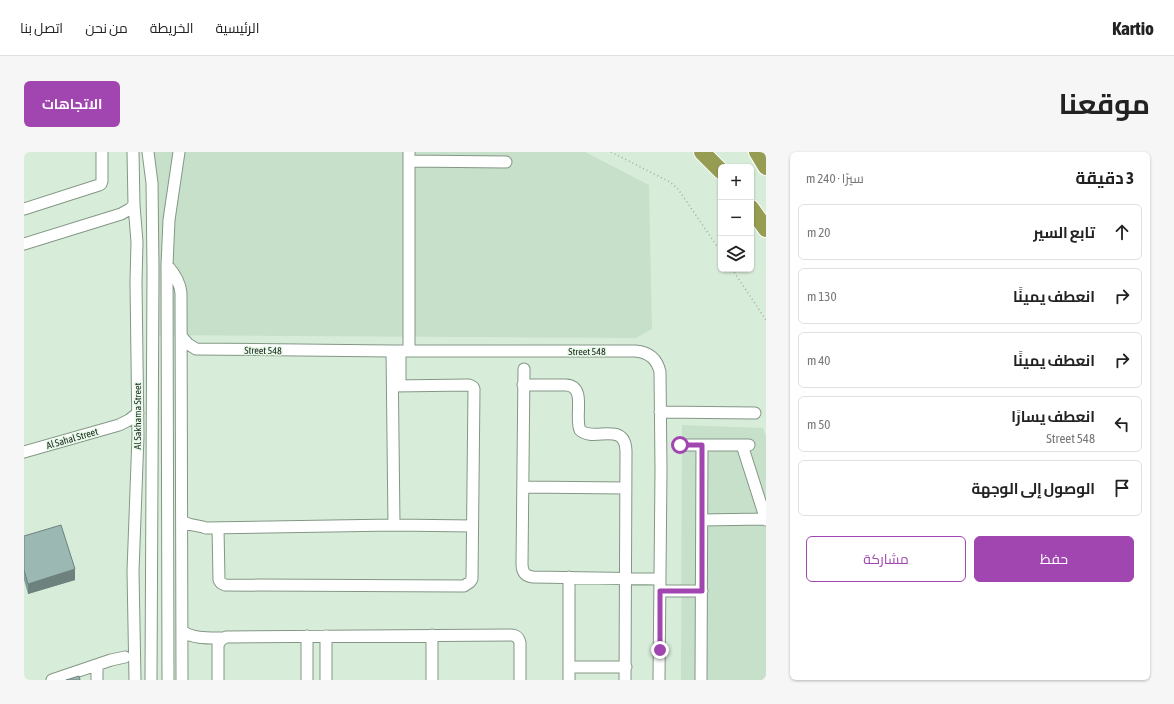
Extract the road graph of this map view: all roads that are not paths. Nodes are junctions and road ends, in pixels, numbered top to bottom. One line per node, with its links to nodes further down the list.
1 (102, 152): 13 (street)
2 (133, 152): 11 (street, Al Sakhama Street)
3 (179, 152): 19 (street)
4 (702, 152): 10 (highway)
5 (757, 152): 9 (highway)
6 (149, 157): 11 (street); 24 (street)
7 (409, 157): 8 (street); 23 (street)
8 (506, 162)
9 (766, 167)
10 (718, 168)
11 (134, 191): 12 (street, Al Sakhama Street)
12 (134, 205): 15 (street); 16 (street, Al Sakhama Street)
13 (24, 208)
14 (754, 212): 17 (highway)
15 (121, 214): 16 (street); 18 (street)
16 (135, 221): 20 (street, Al Sakhama Street)
17 (766, 229)
18 (24, 244)
19 (167, 265): 21 (street); 68 (street)
20 (137, 326): 24 (street); 31 (street, Al Sakhama Street)
21 (182, 337): 22 (street); 25 (street)
22 (196, 349): 23 (street, Street 548); 25 (street)
23 (401, 351): 28 (street); 29 (street, Street 548)
24 (153, 358): 51 (street)
25 (181, 365): 41 (street)
26 (524, 369): 27 (street)
27 (523, 385): 37 (street); 38 (street)
28 (396, 386): 42 (street); 43 (street)
29 (660, 412): 30 (street); 50 (street, Street 548)
30 (755, 413)
31 (138, 414): 32 (street, Al Sahal Street); 33 (street, Al Sakhama Street)
32 (119, 425): 33 (street); 36 (street, Al Sahal Street)
33 (138, 436): 47 (street, Al Sakhama Street)
34 (680, 445): 35 (street)
35 (702, 445): 39 (street); 40 (street)
36 (24, 452)
37 (522, 487): 38 (street); 48 (street)
38 (626, 488): 49 (street)
39 (766, 519): 40 (street)
40 (702, 520): 53 (street)
41 (182, 521): 44 (street); 46 (street)
42 (394, 525): 43 (street); 45 (street)
43 (472, 526): 45 (street)
44 (206, 528): 45 (street); 46 (street)
45 (218, 528)
46 (182, 536): 54 (street)
47 (133, 571): 51 (street); 66 (street, Al Sakhama Street)
48 (569, 578): 49 (street); 63 (street)
49 (626, 578): 50 (street); 62 (street)
50 (660, 579): 52 (street, Street 548)
51 (151, 588): 67 (street)
52 (660, 591): 53 (street); 77 (street, Street 548)
53 (702, 591): 78 (street)
54 (182, 631): 58 (street); 59 (street)
55 (432, 635): 57 (street); 73 (street); 74 (street)
56 (307, 636): 57 (street); 58 (street); 71 (street)
57 (326, 636): 72 (street)
58 (221, 641): 59 (street); 70 (street)
59 (182, 652): 69 (street)
60 (125, 657): 61 (street)
61 (97, 665): 64 (street); 65 (street)
62 (626, 666): 63 (street); 76 (street)
63 (569, 667): 75 (street)
64 (52, 680)
65 (96, 680)
66 (135, 680)
67 (151, 680)
68 (168, 680)
69 (182, 680)
70 (218, 680)
71 (307, 680)
72 (326, 680)
73 (432, 680)
74 (520, 680)
75 (569, 680)
76 (625, 680)
77 (659, 680)
78 (701, 680)

